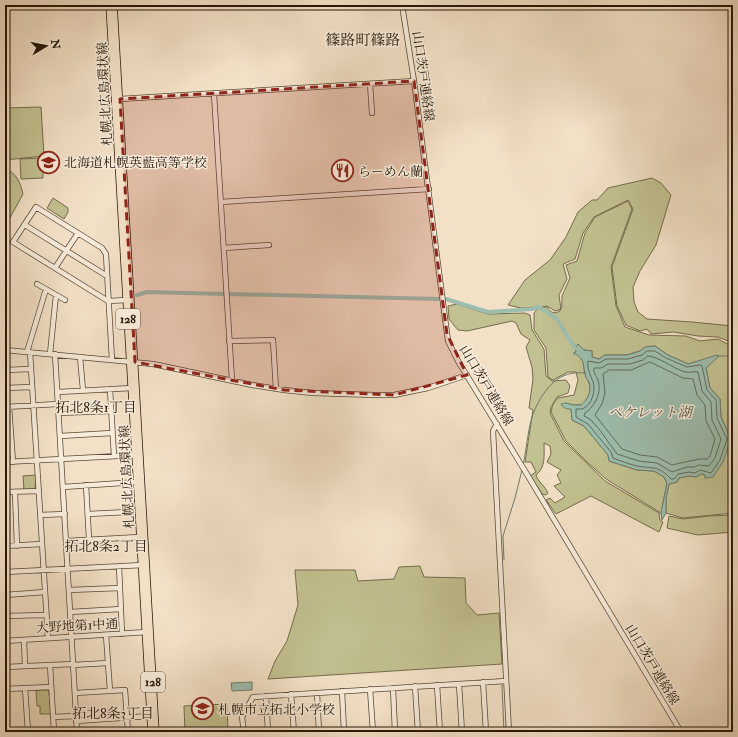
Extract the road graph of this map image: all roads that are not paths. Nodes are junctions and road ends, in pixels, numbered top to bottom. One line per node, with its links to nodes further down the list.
1 (110, 5): 22 (main road, 札幌北広島環状線 / 128)
2 (114, 5): 7 (main road, 札幌北広島環状線 / 128)
3 (402, 5): 4 (street, 山口茨戸連絡線)
4 (414, 81): 5 (street); 9 (street, 山口茨戸連絡線)
5 (370, 84): 6 (street); 8 (street)
6 (214, 94): 7 (street); 10 (street)
7 (120, 99): 31 (main road, 札幌北広島環状線 / 128)
8 (372, 113)
9 (429, 189): 10 (street); 34 (street, 山口茨戸連絡線)
10 (221, 202): 14 (street)
11 (25, 225): 12 (street); 15 (street); 16 (street)
12 (78, 233): 15 (street); 17 (street)
13 (269, 245): 14 (street)
14 (224, 248): 24 (street)
15 (66, 251): 16 (street); 17 (street)
16 (55, 268): 23 (street)
17 (107, 276): 23 (street)
18 (37, 284): 19 (street)
19 (46, 289): 20 (street); 26 (street)
20 (56, 295): 21 (street); 27 (street)
21 (65, 300)
22 (127, 300): 23 (street); 31 (main road, 札幌北広島環状線 / 128)
23 (108, 302): 30 (street)
24 (229, 341): 35 (street); 40 (street)
25 (5, 350): 26 (street)
26 (29, 352): 27 (street); 32 (street)
27 (50, 354): 28 (street)
28 (56, 354): 29 (street); 42 (street)
29 (80, 356): 30 (street); 41 (street)
30 (112, 360): 31 (street)
31 (133, 362): 35 (street); 38 (main road, 札幌北広島環状線 / 128); 51 (main road, 札幌北広島環状線 / 128)
32 (31, 369): 33 (street); 36 (street)
33 (5, 370)
34 (467, 375): 40 (street); 48 (street, 山口茨戸連絡線)
35 (232, 380): 40 (street)
36 (32, 386): 37 (street); 44 (street)
37 (5, 388)
38 (132, 388): 39 (street); 51 (main road, 札幌北広島環状線 / 128)
39 (110, 389): 41 (street); 46 (street)
40 (276, 389)
41 (83, 390): 42 (street)
42 (58, 392): 43 (street)
43 (58, 404): 44 (street); 47 (street)
44 (33, 405): 45 (street); 54 (street)
45 (7, 407): 56 (street)
46 (111, 411): 47 (street); 49 (street)
47 (59, 413): 50 (street)
48 (497, 424): 98 (street); 136 (street, 山口茨戸連絡線)
49 (112, 433): 50 (street); 52 (street)
50 (60, 436): 53 (street)
51 (138, 455): 52 (street); 57 (main road, 札幌北広島環状線 / 128); 73 (main road, 札幌北広島環状線 / 128)
52 (114, 456): 53 (street)
53 (62, 459): 54 (street); 59 (street)
54 (37, 461): 56 (street); 60 (street)
55 (5, 462): 56 (street)
56 (12, 462)
57 (137, 482): 58 (street); 67 (main road, 札幌北広島環状線 / 128)
58 (86, 485): 59 (street); 65 (street)
59 (63, 487): 64 (street)
60 (39, 491): 62 (street); 66 (street)
61 (5, 492): 62 (street)
62 (15, 492): 72 (street)
63 (128, 512): 65 (street)
64 (65, 514): 66 (street); 69 (street)
65 (88, 514): 68 (street)
66 (40, 515): 70 (street)
67 (140, 537): 68 (street); 73 (main road, 札幌北広島環状線 / 128)
68 (89, 540): 69 (street)
69 (66, 541): 75 (street)
70 (42, 544): 72 (street); 76 (street)
71 (5, 546): 72 (street)
72 (17, 546)
73 (144, 565): 74 (street); 86 (main road, 札幌北広島環状線 / 128)
74 (119, 566): 75 (street); 78 (street)
75 (68, 569): 76 (street); 79 (street)
76 (44, 570): 77 (street); 80 (street)
77 (5, 572)
78 (120, 588): 79 (street); 82 (street)
79 (69, 590): 83 (street)
80 (45, 592): 81 (street); 84 (street)
81 (5, 595)
82 (121, 609): 83 (street); 87 (street)
83 (70, 612): 89 (street)
84 (46, 614): 85 (street); 90 (street)
85 (5, 616)
86 (148, 632): 87 (street, 大野地第1中通); 114 (main road, 札幌北広島環状線 / 128); 123 (main road, 札幌北広島環状線 / 128)
87 (122, 634): 88 (street, 大野地第1中通)
88 (106, 635): 89 (street, 大野地第1中通); 93 (street)
89 (72, 637): 90 (street, 大野地第1中通); 95 (street)
90 (48, 638): 91 (street, 大野地第1中通)
91 (24, 640): 92 (street, 大野地第1中通); 96 (street)
92 (5, 641)
93 (108, 663): 95 (street); 108 (street)
94 (50, 665): 95 (street); 96 (street); 103 (street)
95 (73, 665): 111 (street)
96 (25, 666): 97 (street)
97 (5, 668)
98 (506, 681): 99 (street); 135 (street)
99 (483, 682): 100 (street); 134 (street)
100 (459, 684): 101 (street); 133 (street)
101 (437, 685): 102 (street); 132 (street)
102 (415, 686): 105 (street); 131 (street)
103 (51, 687): 104 (street); 115 (street)
104 (25, 688): 106 (street); 118 (street)
105 (393, 688): 107 (street); 130 (street)
106 (5, 689)
107 (370, 689): 109 (street); 129 (street)
108 (110, 691): 111 (street); 117 (street)
109 (342, 691): 110 (street); 128 (street)
110 (317, 692): 112 (street); 127 (street)
111 (75, 693): 116 (street)
112 (291, 694): 113 (street); 126 (street)
113 (266, 696): 124 (street); 125 (street)
114 (150, 716): 117 (street); 122 (main road, 札幌北広島環状線 / 128)
115 (53, 717): 116 (street); 119 (street)
116 (76, 718): 117 (street); 120 (street)
117 (127, 718): 121 (street)
118 (28, 732)
119 (54, 732)
120 (77, 732)
121 (128, 732)
122 (151, 732)
123 (156, 732)
124 (244, 732)
125 (268, 732)
126 (294, 732)
127 (319, 732)
128 (344, 732)
129 (373, 732)
130 (396, 732)
131 (418, 732)
132 (440, 732)
133 (462, 732)
134 (486, 732)
135 (509, 732)
136 (681, 732)

